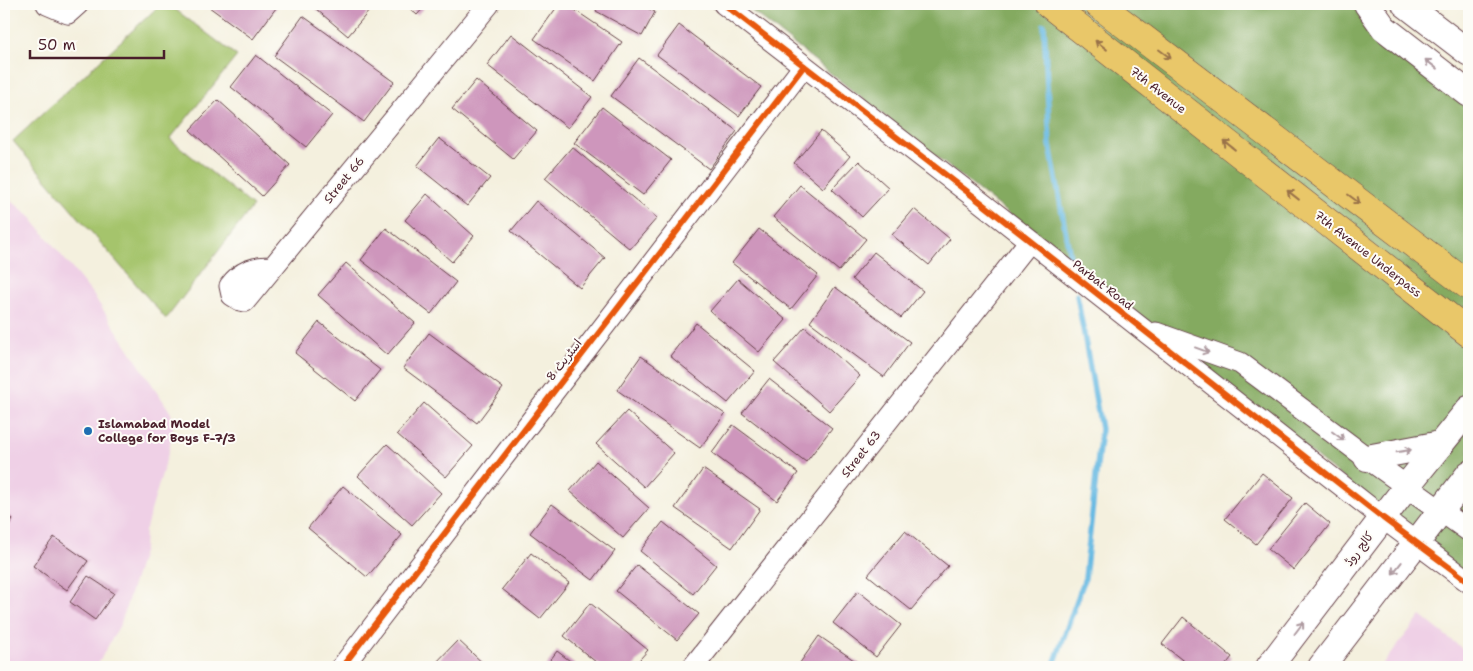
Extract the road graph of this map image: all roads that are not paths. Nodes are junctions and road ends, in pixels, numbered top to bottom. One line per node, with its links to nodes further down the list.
1 (47, 4): 2 (street)
2 (78, 4)
3 (489, 4): 14 (street, Street 66)
4 (724, 4): 10 (street, Parbat Road)
5 (1049, 4): 12 (main road, 7th Avenue, one-way to 5)
6 (1098, 4): 15 (main road, one-way to 15)
7 (1367, 4): 11 (street, one-way to 7)
8 (1405, 4): 9 (street)
9 (1469, 53)
10 (804, 66): 13 (street, Parbat Road); 28 (street, اسٹریٹ 8)
11 (1469, 94)
12 (1268, 175): 17 (main road, 7th Avenue Underpass, one-way to 12)
13 (1029, 242): 16 (street, Parbat Road); 29 (street, Street 63)
14 (271, 267)
15 (1469, 286)
16 (1140, 327): 20 (street, Parbat Road, one-way to 20); 24 (street, Parbat Road)
17 (1469, 333)
18 (1469, 409): 19 (street, کالج روڈ)
19 (1441, 444): 20 (street, one-way to 19); 22 (street, کالج روڈ)
20 (1367, 458): 22 (street, Parbat Road)
21 (1469, 474): 23 (street)
22 (1407, 487): 23 (street, Parbat Road); 24 (street, کالج روڈ)
23 (1441, 510): 25 (street, Parbat Road); 26 (street)
24 (1384, 518): 26 (street, Parbat Road); 30 (street, کالج روڈ, one-way to 24)
25 (1469, 531)
26 (1417, 542): 27 (street, Parbat Road); 31 (street, one-way to 31)
27 (1469, 582)
28 (342, 667)
29 (693, 667)
30 (1270, 667)
31 (1321, 667)

